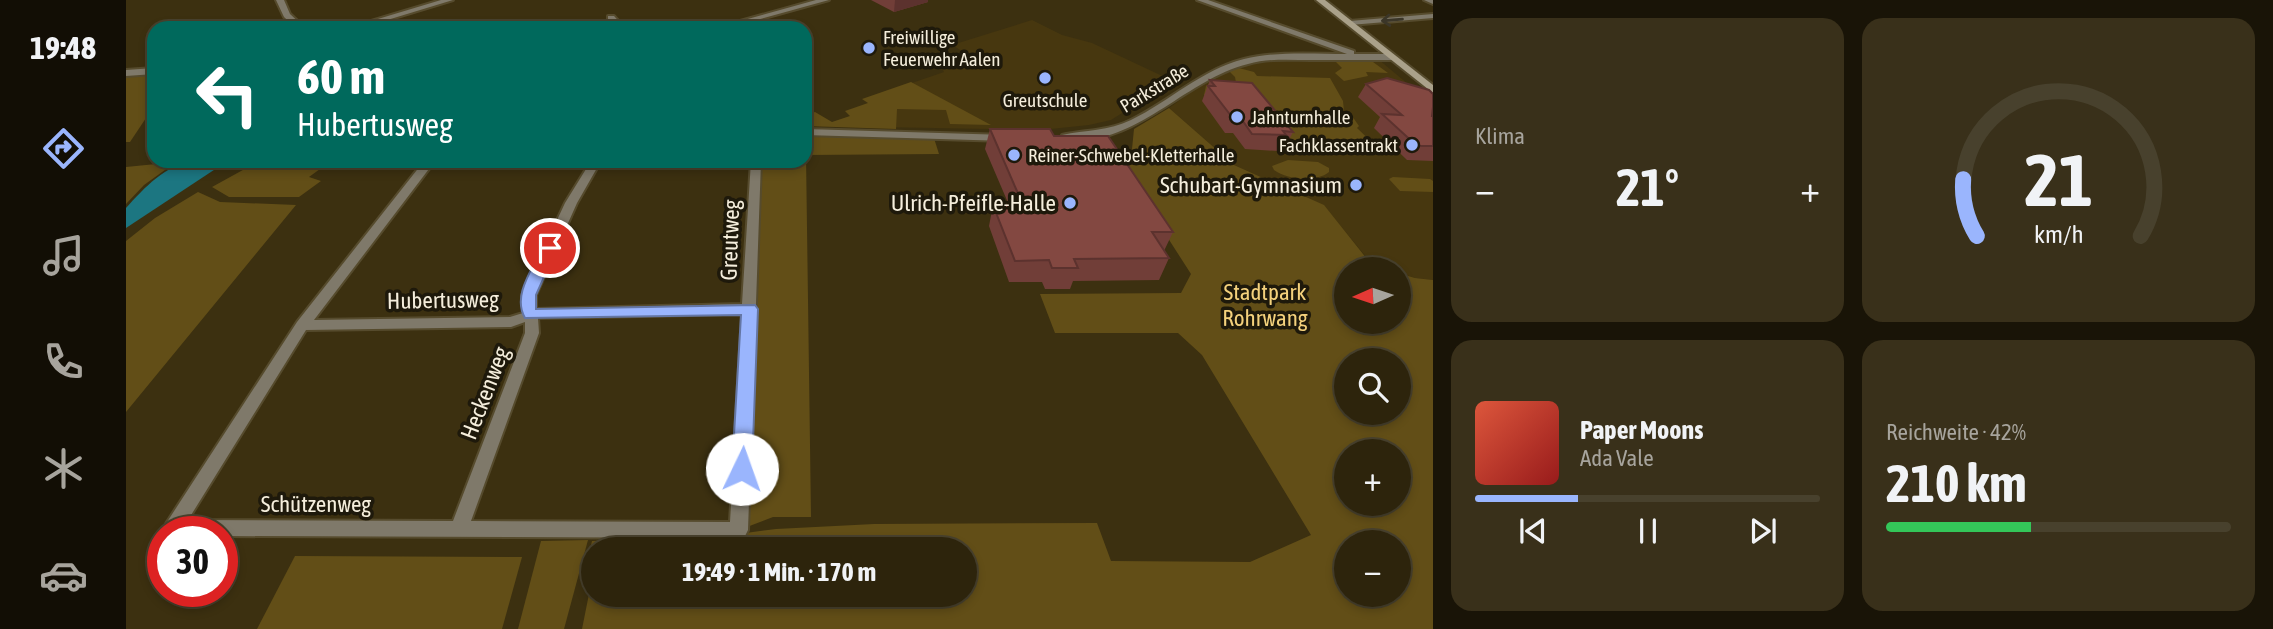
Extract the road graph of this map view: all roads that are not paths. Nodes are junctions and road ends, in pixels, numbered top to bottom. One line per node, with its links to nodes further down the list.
1 (281, 0): 8 (street)
2 (449, 0): 9 (street)
3 (825, 0): 11 (street)
4 (1200, 0): 13 (street)
5 (1320, 0): 12 (main road)
6 (1433, 16): 12 (street, one-way to 12)
7 (611, 18): 10 (street)
8 (293, 21)
9 (376, 21)
10 (614, 21)
11 (746, 21)
12 (1350, 23): 14 (main road)
13 (1360, 56): 14 (street, Parkstraße); 20 (street, Parkstraße)
14 (1392, 57): 17 (main road)
15 (147, 72): 16 (street)
16 (126, 73)
17 (1433, 90)
18 (812, 132): 19 (street)
19 (1022, 138)
20 (1053, 138)
21 (425, 168): 26 (street, Schützenweg)
22 (592, 168): 25 (street, Heckenweg)
23 (756, 168): 24 (street, Greutweg)
24 (750, 309): 25 (street, Hubertusweg); 28 (street, Greutweg)
25 (531, 314): 26 (street, Hubertusweg); 27 (street, Heckenweg)
26 (302, 325): 27 (street, Schützenweg)
27 (458, 530): 28 (street, Schützenweg)
28 (739, 530)

